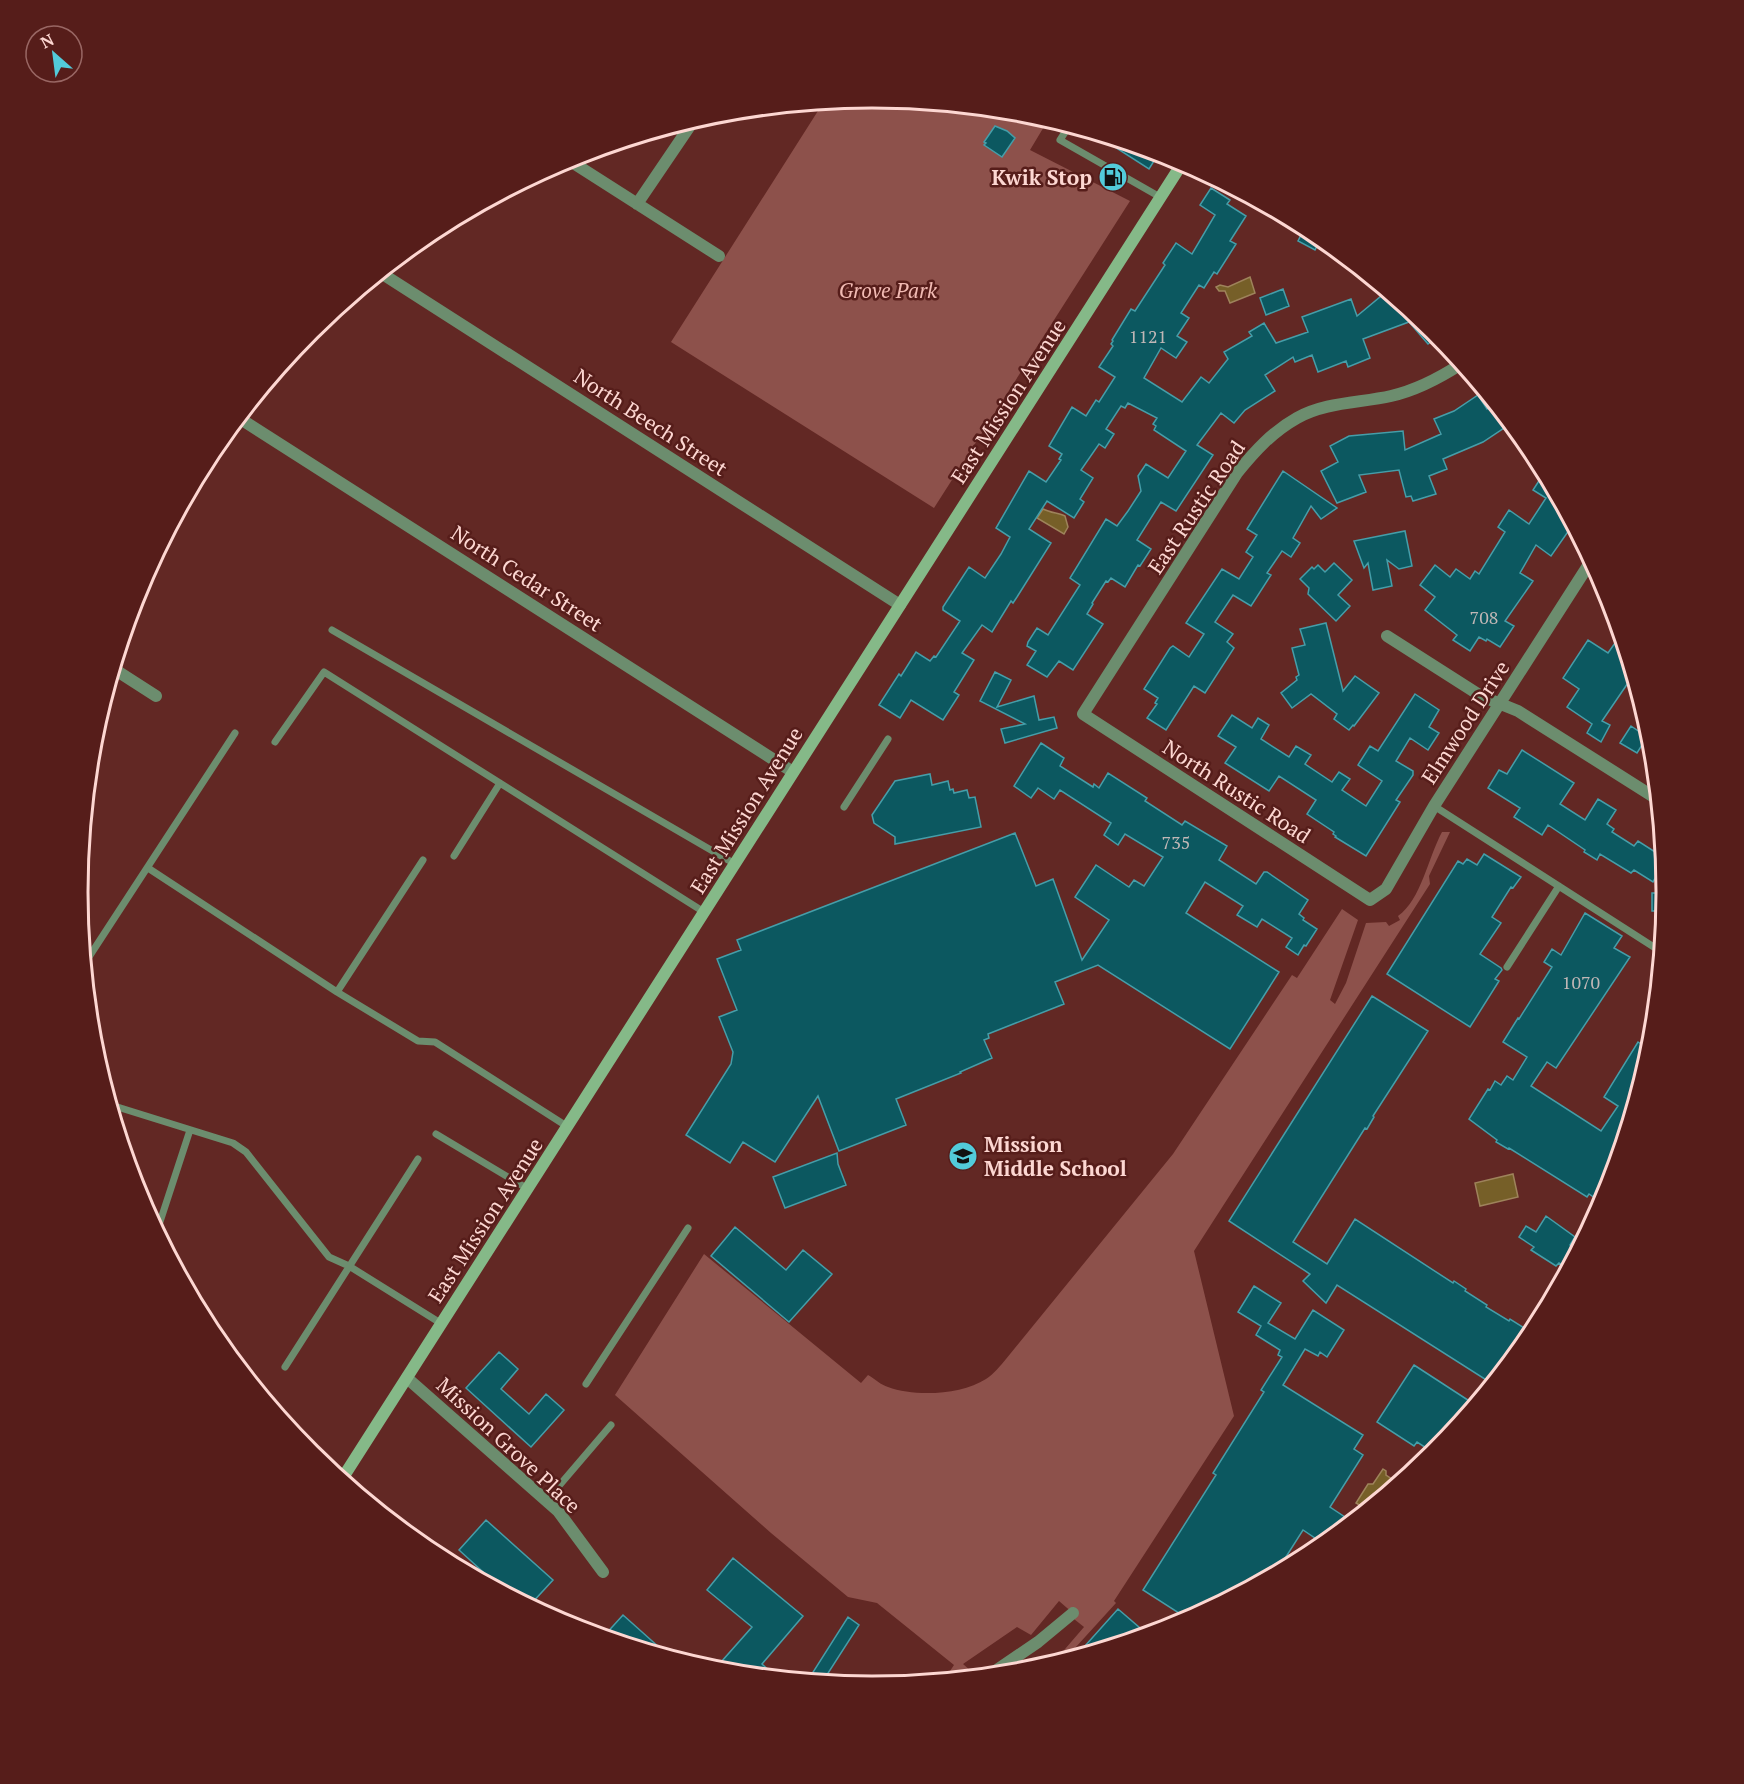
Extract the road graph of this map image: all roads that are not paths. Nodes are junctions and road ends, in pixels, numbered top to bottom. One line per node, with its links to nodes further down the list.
1 (686, 131): 6 (street)
2 (1065, 133): 5 (lane)
3 (578, 166): 6 (street)
4 (1178, 170): 5 (main road, East Mission Avenue)
5 (1160, 198): 12 (main road, East Mission Avenue)
6 (637, 204): 7 (street)
7 (719, 256)
8 (387, 277): 12 (street, North Beech Street)
9 (1455, 368): 18 (street, East Rustic Road)
10 (245, 422): 22 (street, North Cedar Street)
11 (1586, 569): 17 (street, Elmwood Drive)
12 (900, 605): 22 (main road, East Mission Avenue)
13 (332, 630): 29 (lane)
14 (1387, 636): 17 (street)
15 (120, 673): 16 (street)
16 (156, 696)
17 (1500, 704): 24 (street); 25 (street, Elmwood Drive)
18 (1083, 714): 32 (street, North Rustic Road)
19 (235, 733): 30 (lane)
20 (888, 739): 26 (lane)
21 (275, 742): 23 (lane)
22 (793, 772): 29 (main road, East Mission Avenue)
23 (500, 783): 27 (lane); 33 (lane)
24 (1649, 794)
25 (1434, 806): 31 (lane); 32 (street, Elmwood Drive)
26 (844, 807)
27 (454, 856)
28 (423, 860): 37 (lane)
29 (735, 864): 33 (main road, East Mission Avenue)
30 (148, 868): 35 (lane); 37 (lane)
31 (1559, 886): 34 (lane); 36 (lane)
32 (1370, 900)
33 (704, 912): 39 (main road, East Mission Avenue)
34 (1654, 947)
35 (91, 954)
36 (1507, 967)
37 (337, 992): 39 (lane)
38 (119, 1107): 40 (lane)
39 (568, 1127): 43 (main road, East Mission Avenue)
40 (190, 1130): 44 (lane); 46 (lane)
41 (436, 1134): 43 (lane)
42 (418, 1160): 46 (lane)
43 (528, 1189): 47 (main road, East Mission Avenue)
44 (161, 1220)
45 (688, 1228): 50 (lane)
46 (349, 1266): 47 (lane); 48 (lane)
47 (442, 1324): 49 (main road, East Mission Avenue)
48 (285, 1367)
49 (407, 1378): 52 (main road, East Mission Avenue); 53 (street, Mission Grove Place)
50 (586, 1384)
51 (611, 1425): 53 (lane)
52 (346, 1473)
53 (546, 1501): 54 (street, Mission Grove Place)
54 (603, 1572)
55 (1073, 1613): 56 (street)
56 (1007, 1663)

